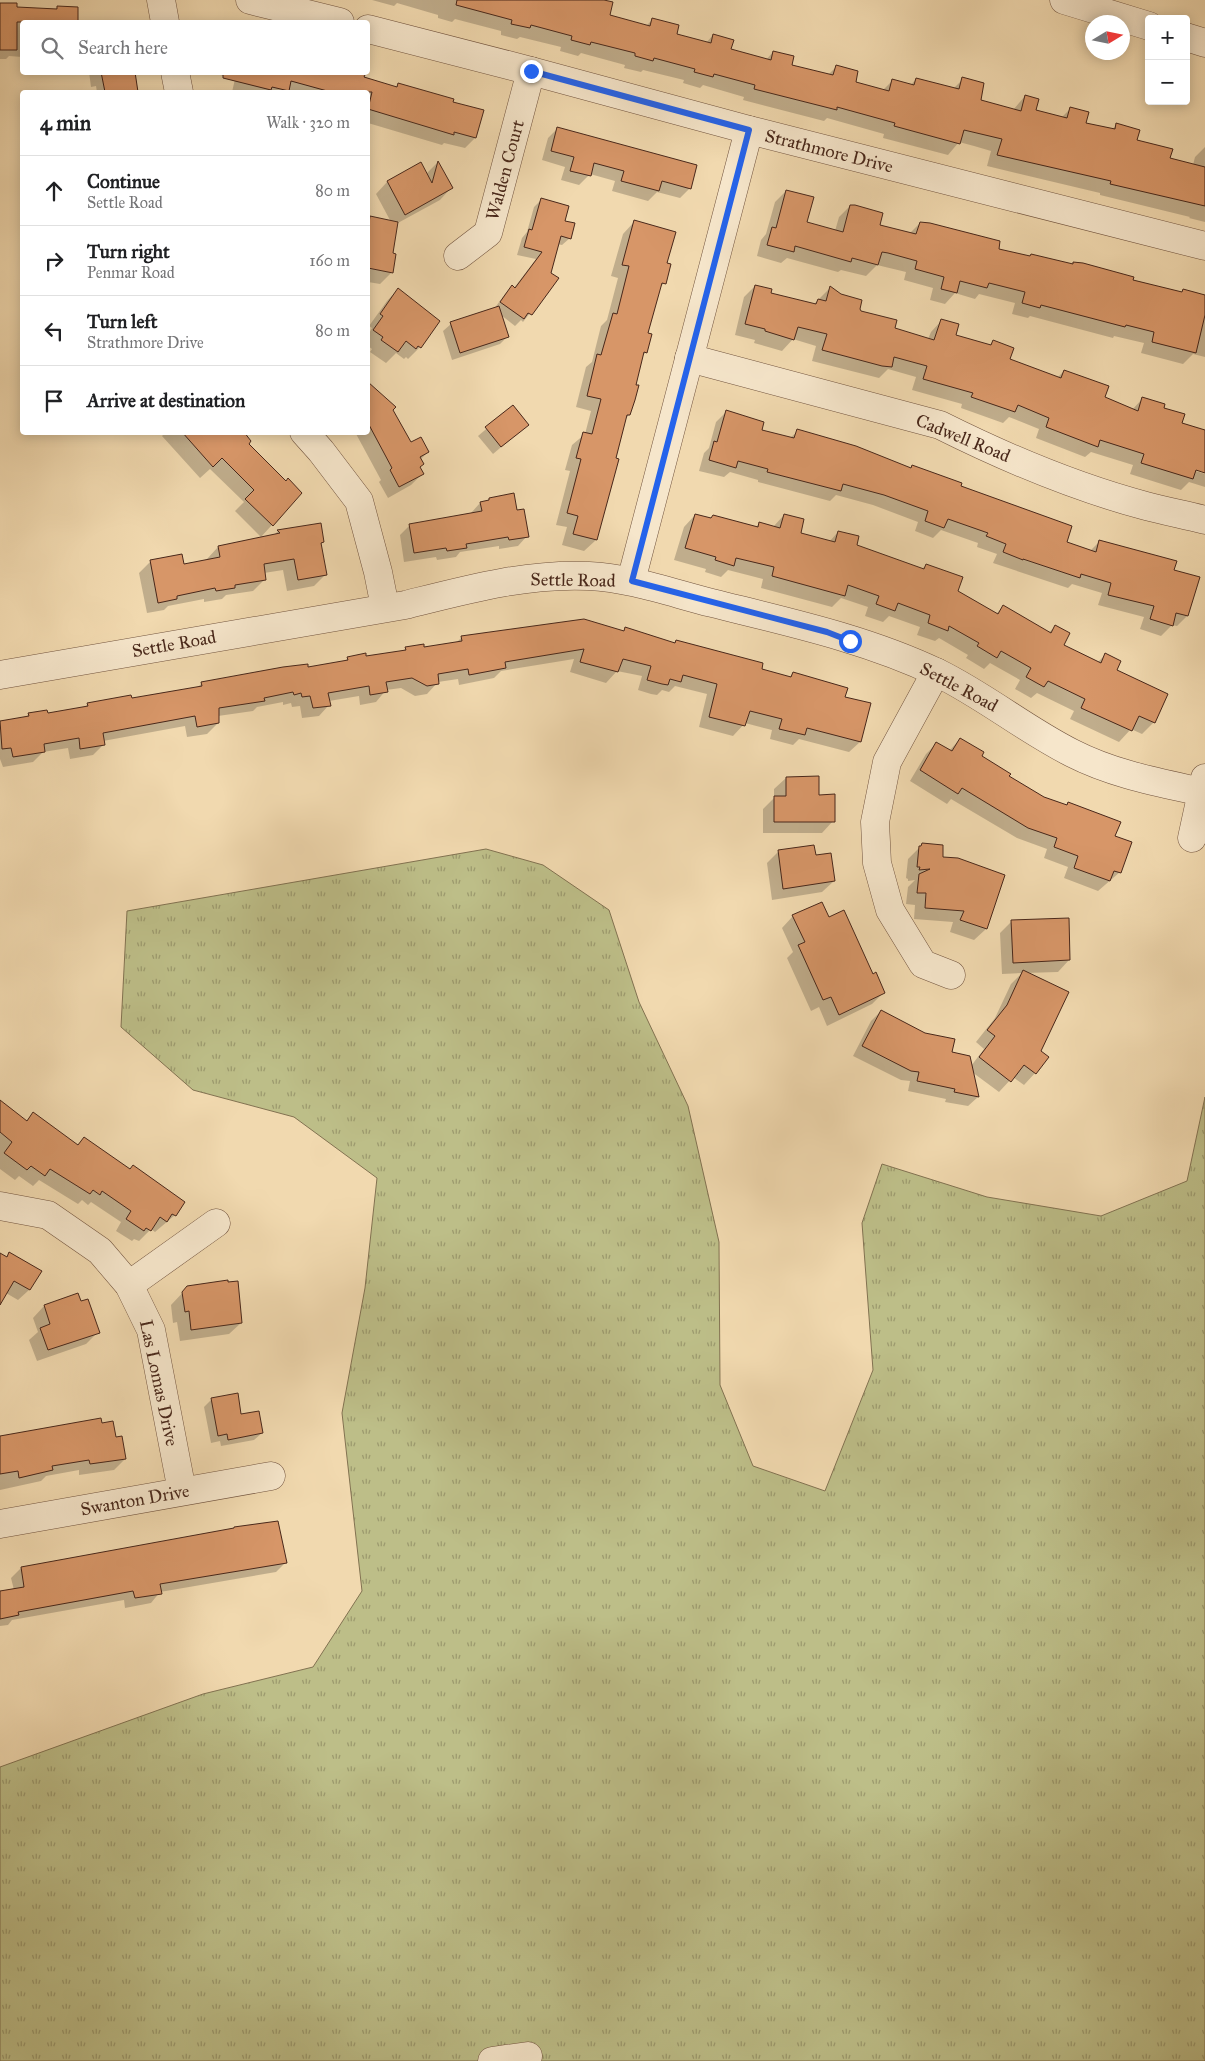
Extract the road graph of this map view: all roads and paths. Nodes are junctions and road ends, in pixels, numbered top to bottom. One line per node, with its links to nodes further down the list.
1 (161, 0): 4 (street)
2 (250, 0): 5 (street)
3 (1064, 0): 6 (street)
4 (165, 20)
5 (332, 20)
6 (1145, 25)
7 (370, 30): 10 (street, Strathmore Drive)
8 (1190, 38): 9 (street)
9 (1205, 42)
10 (531, 71): 13 (street, Strathmore Drive); 15 (street, Walden Court)
11 (176, 75): 12 (street)
12 (179, 90)
13 (749, 130): 14 (street, Strathmore Drive); 16 (street)
14 (1205, 246)
15 (458, 256)
16 (690, 358): 18 (street, Cadwell Road); 19 (street)
17 (307, 435): 20 (street)
18 (1205, 520)
19 (632, 581): 20 (street, Settle Road); 21 (street, Settle Road)
20 (384, 607): 22 (street, Settle Road)
21 (936, 672): 23 (street, Settle Road); 25 (street)
22 (0, 675)
23 (1203, 785): 24 (street)
24 (1192, 838)
25 (951, 974)
26 (0, 1206): 28 (street, Las Lomas Drive)
27 (216, 1223): 28 (street)
28 (129, 1285): 30 (street, Las Lomas Drive)
29 (271, 1476): 30 (street, Swanton Drive)
30 (182, 1491): 31 (street, Swanton Drive)
31 (0, 1524)
32 (528, 2056): 33 (street)
33 (492, 2061)

